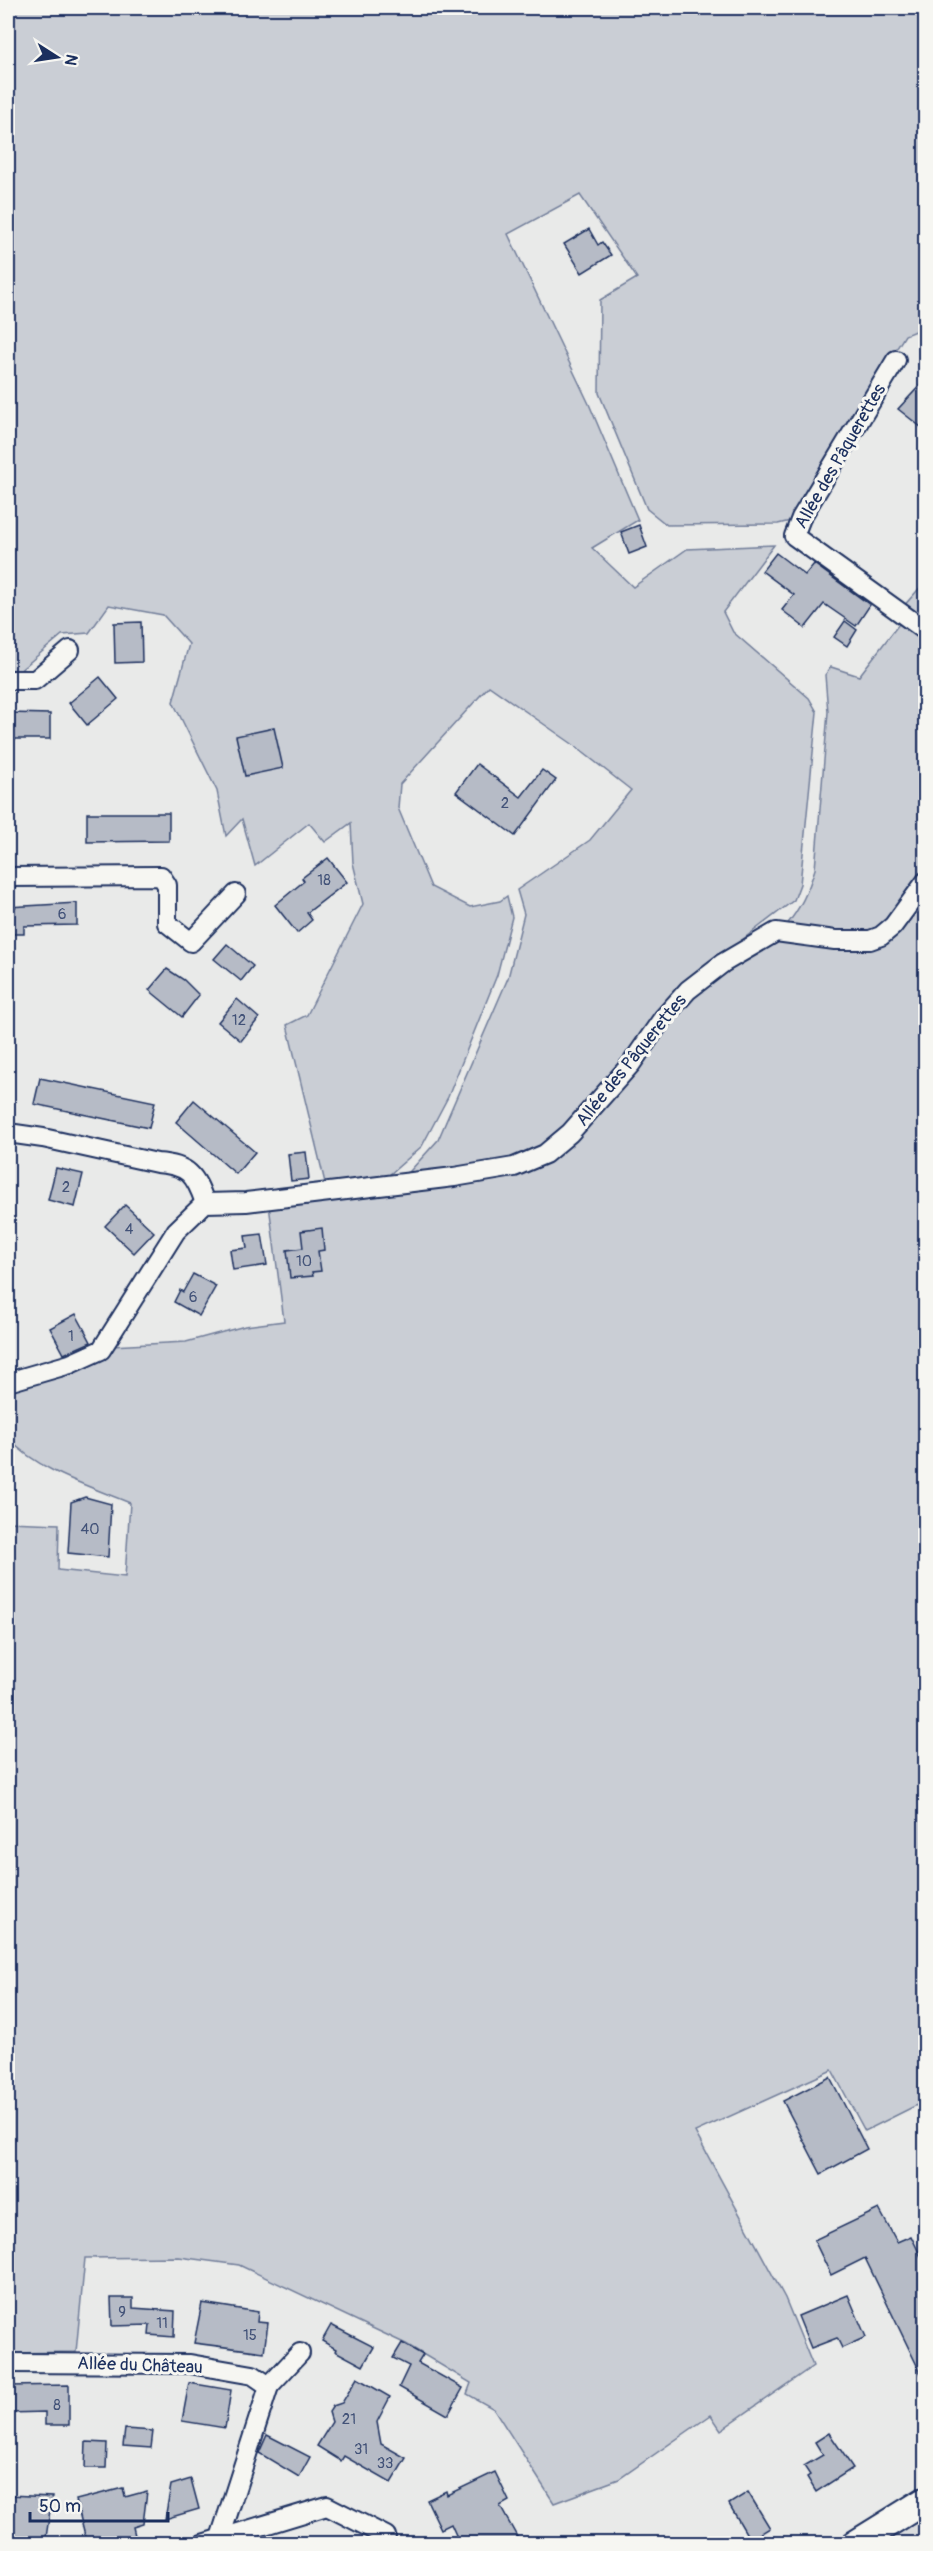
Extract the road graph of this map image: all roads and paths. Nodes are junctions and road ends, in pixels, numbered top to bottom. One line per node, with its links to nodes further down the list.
1 (896, 360): 2 (street, Allée des Pâquerettes)
2 (926, 631)
3 (70, 650): 4 (street)
4 (8, 680)
5 (8, 877): 7 (street)
6 (926, 881): 9 (street, Allée des Pâquerettes)
7 (236, 894)
8 (8, 1133): 9 (street)
9 (205, 1203): 10 (street)
10 (8, 1382)
11 (300, 2353): 13 (street)
12 (8, 2363): 13 (street, Allée du Château)
13 (269, 2386): 16 (street)
14 (926, 2500): 17 (main road)
15 (386, 2536): 16 (street)
16 (211, 2541)
17 (855, 2544)

